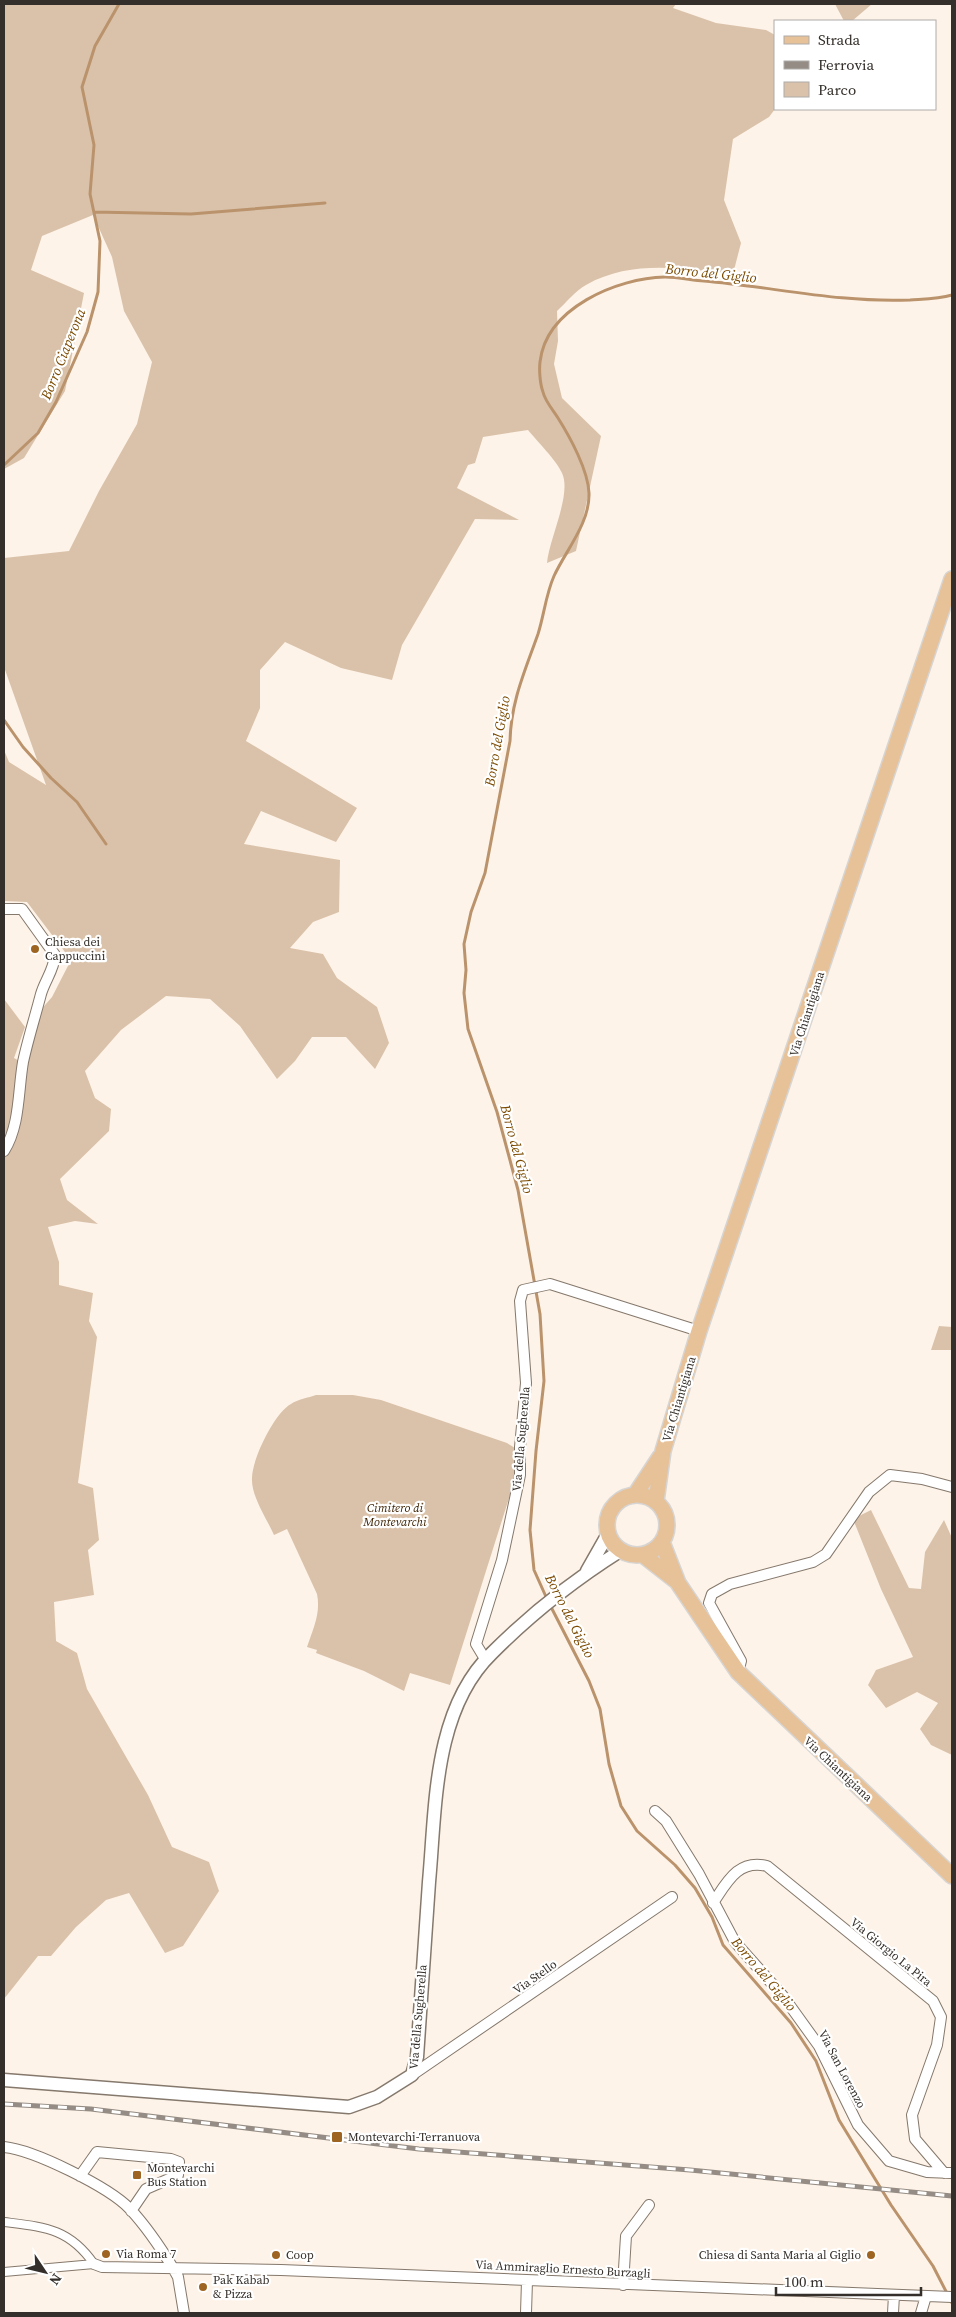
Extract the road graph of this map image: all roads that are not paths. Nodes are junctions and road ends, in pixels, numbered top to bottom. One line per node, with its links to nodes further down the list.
1 (952, 578): 4 (main road, Via Chiantigiana)
2 (4, 909): 3 (street)
3 (4, 1152)
4 (699, 1331): 5 (main road, Via Chiantigiana); 15 (street, Via della Sugherella)
5 (663, 1451): 7 (main road, Via Chiantigiana); 8 (main road, Via Chiantigiana)
6 (952, 1487): 16 (street)
7 (635, 1495): 8 (main road); 9 (main road, Via Chiantigiana)
8 (656, 1501): 10 (main road)
9 (608, 1534): 11 (main road); 13 (street)
10 (662, 1542): 12 (main road); 14 (main road, Via Chiantigiana)
11 (620, 1551): 12 (main road, Via Chiantigiana); 13 (street)
12 (643, 1555): 14 (main road, Via Chiantigiana)
13 (585, 1573): 15 (street, Via della Sugherella)
14 (678, 1583): 16 (main road, Via Chiantigiana)
15 (485, 1659): 21 (street, Via della Sugherella)
16 (738, 1672): 18 (main road, Via Chiantigiana)
17 (655, 1811): 20 (street, Via San Lorenzo)
18 (952, 1876)
19 (672, 1897): 21 (street, Via Stello)
20 (713, 1903): 24 (street, Via San Lorenzo); 24 (street, Via Giorgio La Pira)
21 (412, 2076): 22 (street, Via della Sugherella)
22 (4, 2080)
23 (4, 2147): 25 (street)
24 (948, 2173)
25 (80, 2176): 27 (street); 27 (street)
26 (650, 2205): 33 (street)
27 (132, 2211): 30 (street)
28 (4, 2222): 29 (street)
29 (94, 2264): 30 (street, Via Ammiraglio Ernesto Burzagli); 31 (street)
30 (173, 2268): 32 (street, Via Ammiraglio Ernesto Burzagli); 37 (street)
31 (4, 2272)
32 (527, 2281): 33 (street, Via Ammiraglio Ernesto Burzagli); 38 (street)
33 (623, 2285): 34 (street, Via Ammiraglio Ernesto Burzagli)
34 (894, 2294): 35 (street, Via Ammiraglio Ernesto Burzagli); 39 (street)
35 (929, 2296): 36 (street, Via Ammiraglio Ernesto Burzagli); 40 (street)
36 (952, 2297)
37 (184, 2313)
38 (526, 2313)
39 (893, 2313)
40 (921, 2313)

